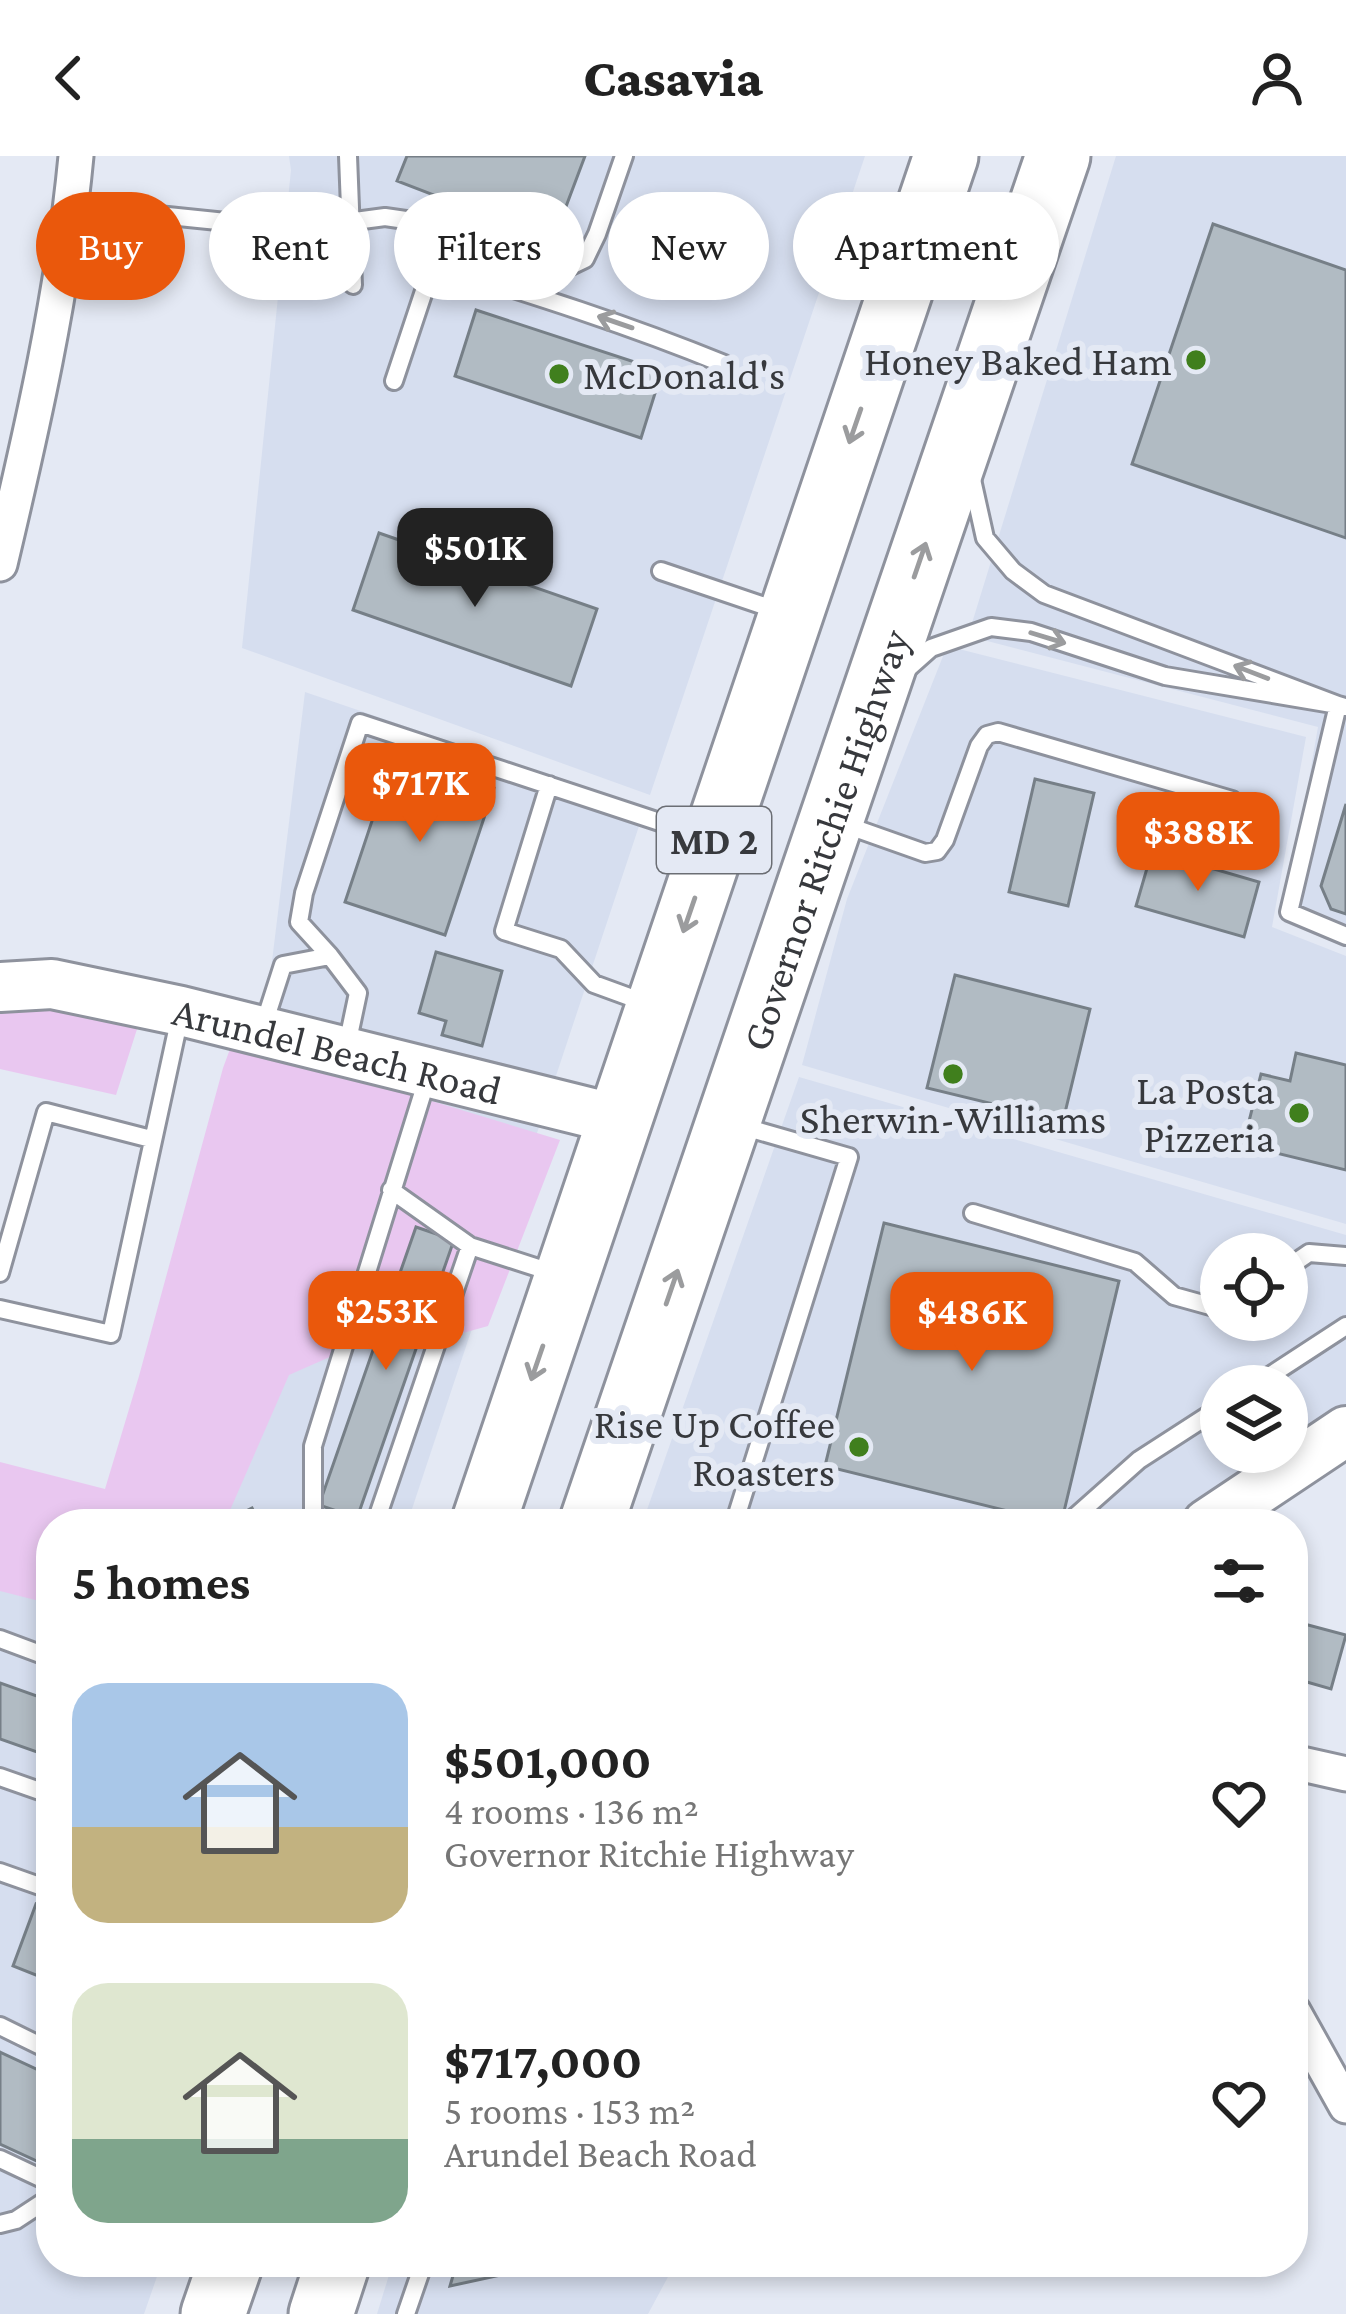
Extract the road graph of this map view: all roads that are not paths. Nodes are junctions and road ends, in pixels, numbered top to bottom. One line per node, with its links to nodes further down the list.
1 (76, 156): 6 (street)
2 (348, 156): 7 (lane)
3 (624, 156): 8 (lane)
4 (946, 156): 15 (highway, MD 2, one-way to 15)
5 (1041, 177): 12 (highway, Governor Ritchie Highway / MD 2)
6 (72, 192)
7 (349, 192)
8 (370, 219)
9 (56, 300): 13 (street)
10 (724, 364): 11 (lane, one-way to 11)
11 (394, 381)
12 (963, 436): 16 (highway, Governor Ritchie Highway / MD 2, one-way to 12); 17 (lane, one-way to 12)
13 (0, 564)
14 (661, 571): 15 (lane)
15 (791, 615): 21 (highway, MD 2)
16 (872, 700): 17 (lane, one-way to 17); 20 (highway, Governor Ritchie Highway / MD 2)
17 (1342, 706): 22 (lane)
18 (549, 785): 21 (lane); 24 (lane); 27 (lane)
19 (1232, 800): 20 (lane)
20 (831, 819): 33 (highway, Governor Ritchie Highway / MD 2)
21 (714, 841): 27 (highway, MD 2, one-way to 27)
22 (1346, 936)
23 (0, 952): 25 (street, Arundel Beach Road)
24 (330, 956): 29 (lane); 30 (lane)
25 (52, 984): 26 (street, Arundel Beach Road); 28 (street, Arundel Beach Road)
26 (0, 987)
27 (658, 1007): 32 (highway, MD 2)
28 (181, 1012): 29 (street, Arundel Beach Road); 34 (lane)
29 (262, 1031): 30 (street, Arundel Beach Road)
30 (346, 1052): 31 (street, Arundel Beach Road)
31 (429, 1073): 32 (street, Arundel Beach Road); 35 (lane)
32 (620, 1120): 41 (highway, MD 2)
33 (728, 1122): 51 (highway, Governor Ritchie Highway / MD 2, one-way to 33); 52 (lane)
34 (151, 1139): 40 (lane); 43 (lane)
35 (391, 1190): 37 (lane); 48 (lane)
36 (974, 1213): 42 (lane)
37 (470, 1246): 41 (lane); 49 (lane)
38 (1308, 1254): 39 (lane)
39 (1346, 1256)
40 (0, 1273)
41 (566, 1277): 50 (highway, MD 2, one-way to 50)
42 (1200, 1303)
43 (0, 1309)
44 (1346, 1326): 45 (lane)
45 (1286, 1365)
46 (1200, 1421): 53 (lane)
47 (1346, 1431): 54 (street)
48 (313, 1509)
49 (380, 1509)
50 (487, 1509)
51 (602, 1509)
52 (739, 1509)
53 (1084, 1509)
54 (1229, 1509)
55 (0, 1639): 56 (lane)
56 (36, 1652)
57 (1308, 1765): 58 (street)
58 (1346, 1774)
59 (0, 1778): 60 (lane)
60 (36, 1790)
61 (0, 1872): 62 (lane)
62 (36, 1885)
63 (0, 2026): 65 (lane)
64 (1308, 2038): 66 (street)
65 (36, 2044)
66 (1346, 2106)
67 (0, 2159): 68 (lane)
68 (36, 2176)
69 (36, 2206): 70 (lane)
70 (0, 2224)
71 (226, 2277): 73 (highway)
72 (419, 2277): 74 (lane)
73 (213, 2314)
74 (406, 2314)

